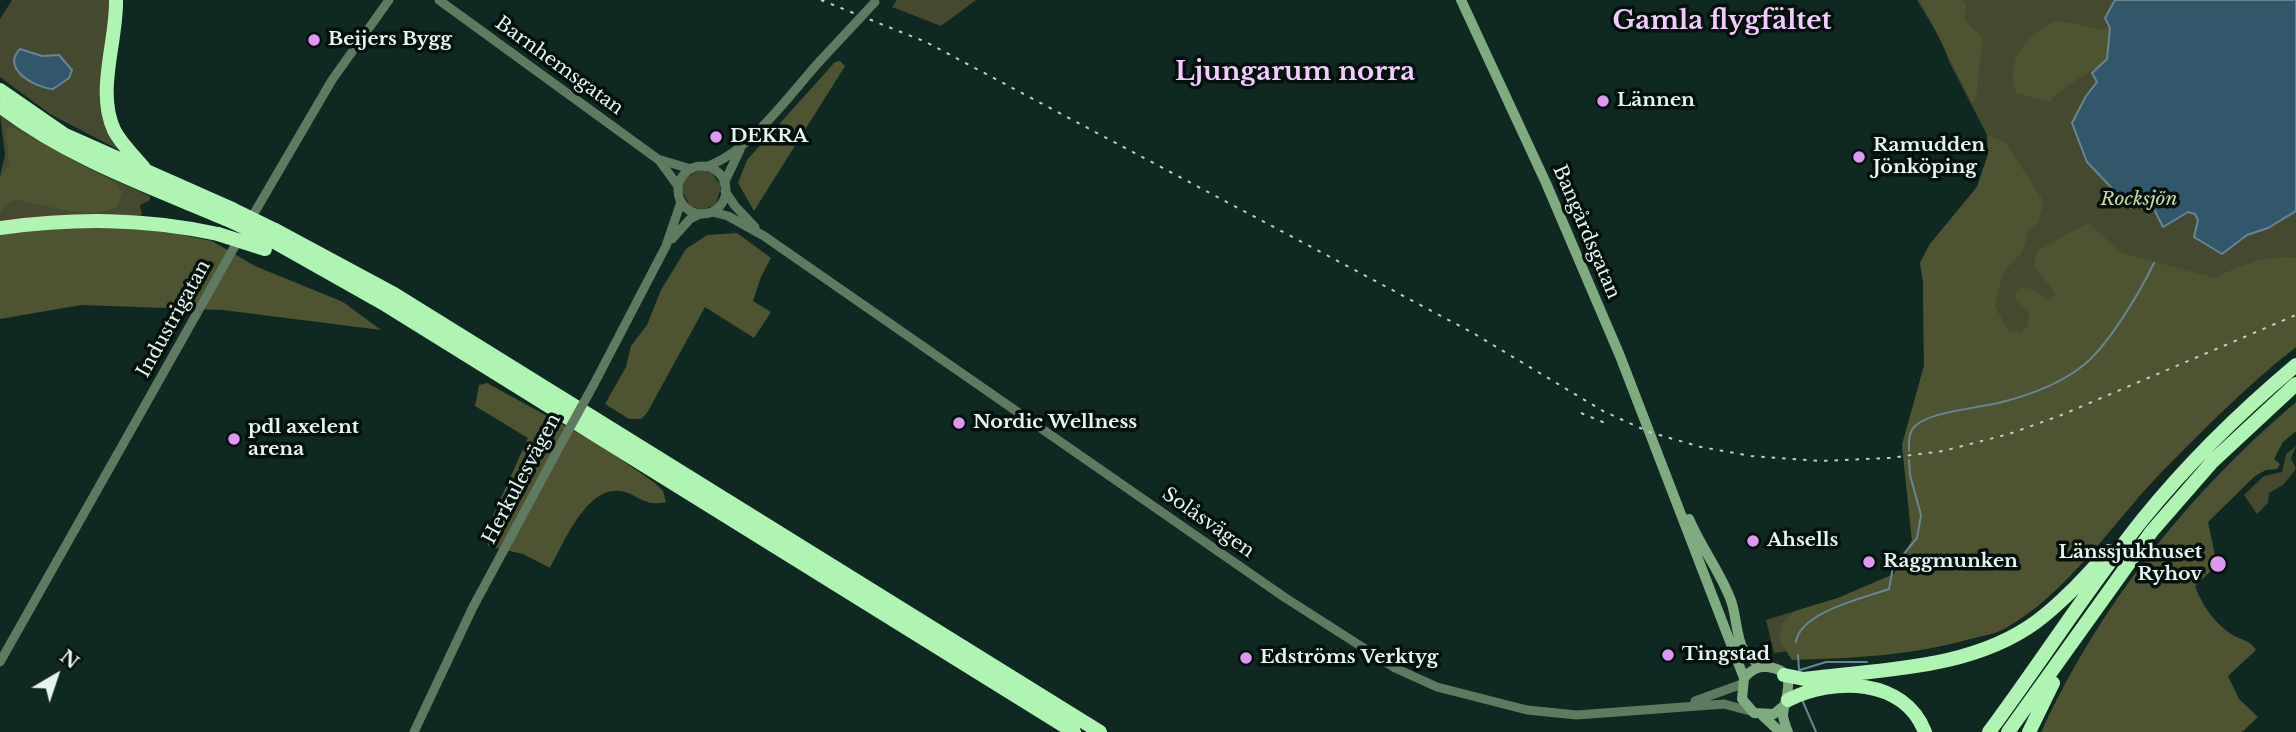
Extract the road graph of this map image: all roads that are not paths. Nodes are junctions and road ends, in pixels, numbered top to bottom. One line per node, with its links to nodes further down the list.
1 (116, 0): 12 (highway)
2 (389, 0): 28 (street, Industrigatan)
3 (439, 0): 9 (street, Barnhemsgatan)
4 (1461, 0): 25 (main road, Bangårdsgatan)
5 (876, 1): 8 (street, bridge)
6 (0, 90): 12 (highway)
7 (0, 106): 17 (highway)
8 (744, 144): 10 (street); 14 (street)
9 (659, 160): 11 (street, Barnhemsgatan); 13 (street, Barnhemsgatan)
10 (705, 167): 11 (street); 14 (street)
11 (691, 169): 13 (street)
12 (147, 172): 17 (highway)
13 (678, 186): 15 (street)
14 (725, 187): 16 (street); 20 (street, Solåsvägen)
15 (681, 202): 18 (street); 22 (street, Herkulesvägen)
16 (712, 212): 18 (street); 20 (street, Solåsvägen)
17 (229, 214): 21 (highway, bridge)
18 (700, 214): 22 (street, Herkulesvägen)
19 (0, 228): 21 (highway, bridge)
20 (764, 236): 33 (street, Solåsvägen)
21 (270, 240): 37 (highway); 38 (highway)
22 (666, 246): 36 (street, Herkulesvägen, bridge)
23 (2296, 365): 26 (highway)
24 (2296, 384): 27 (highway)
25 (1670, 481): 29 (main road, Bangårdsgatan); 31 (main road, Bangårdsgatan)
26 (2141, 521): 30 (highway); 42 (highway)
27 (2089, 617): 43 (highway); 44 (highway)
28 (0, 662)
29 (1766, 667): 30 (main road); 31 (main road)
30 (1784, 675): 32 (main road)
31 (1743, 681): 33 (street, Solåsvägen); 34 (main road)
32 (1788, 701): 35 (main road); 40 (main road); 41 (highway)
33 (1680, 705): 34 (street, Solåsvägen)
34 (1750, 711): 35 (main road)
35 (1763, 716): 39 (main road)
36 (414, 732)
37 (1074, 732)
38 (1100, 732)
39 (1780, 732)
40 (1788, 732)
41 (1925, 732)
42 (1989, 732)
43 (2008, 732)
44 (2029, 732)

